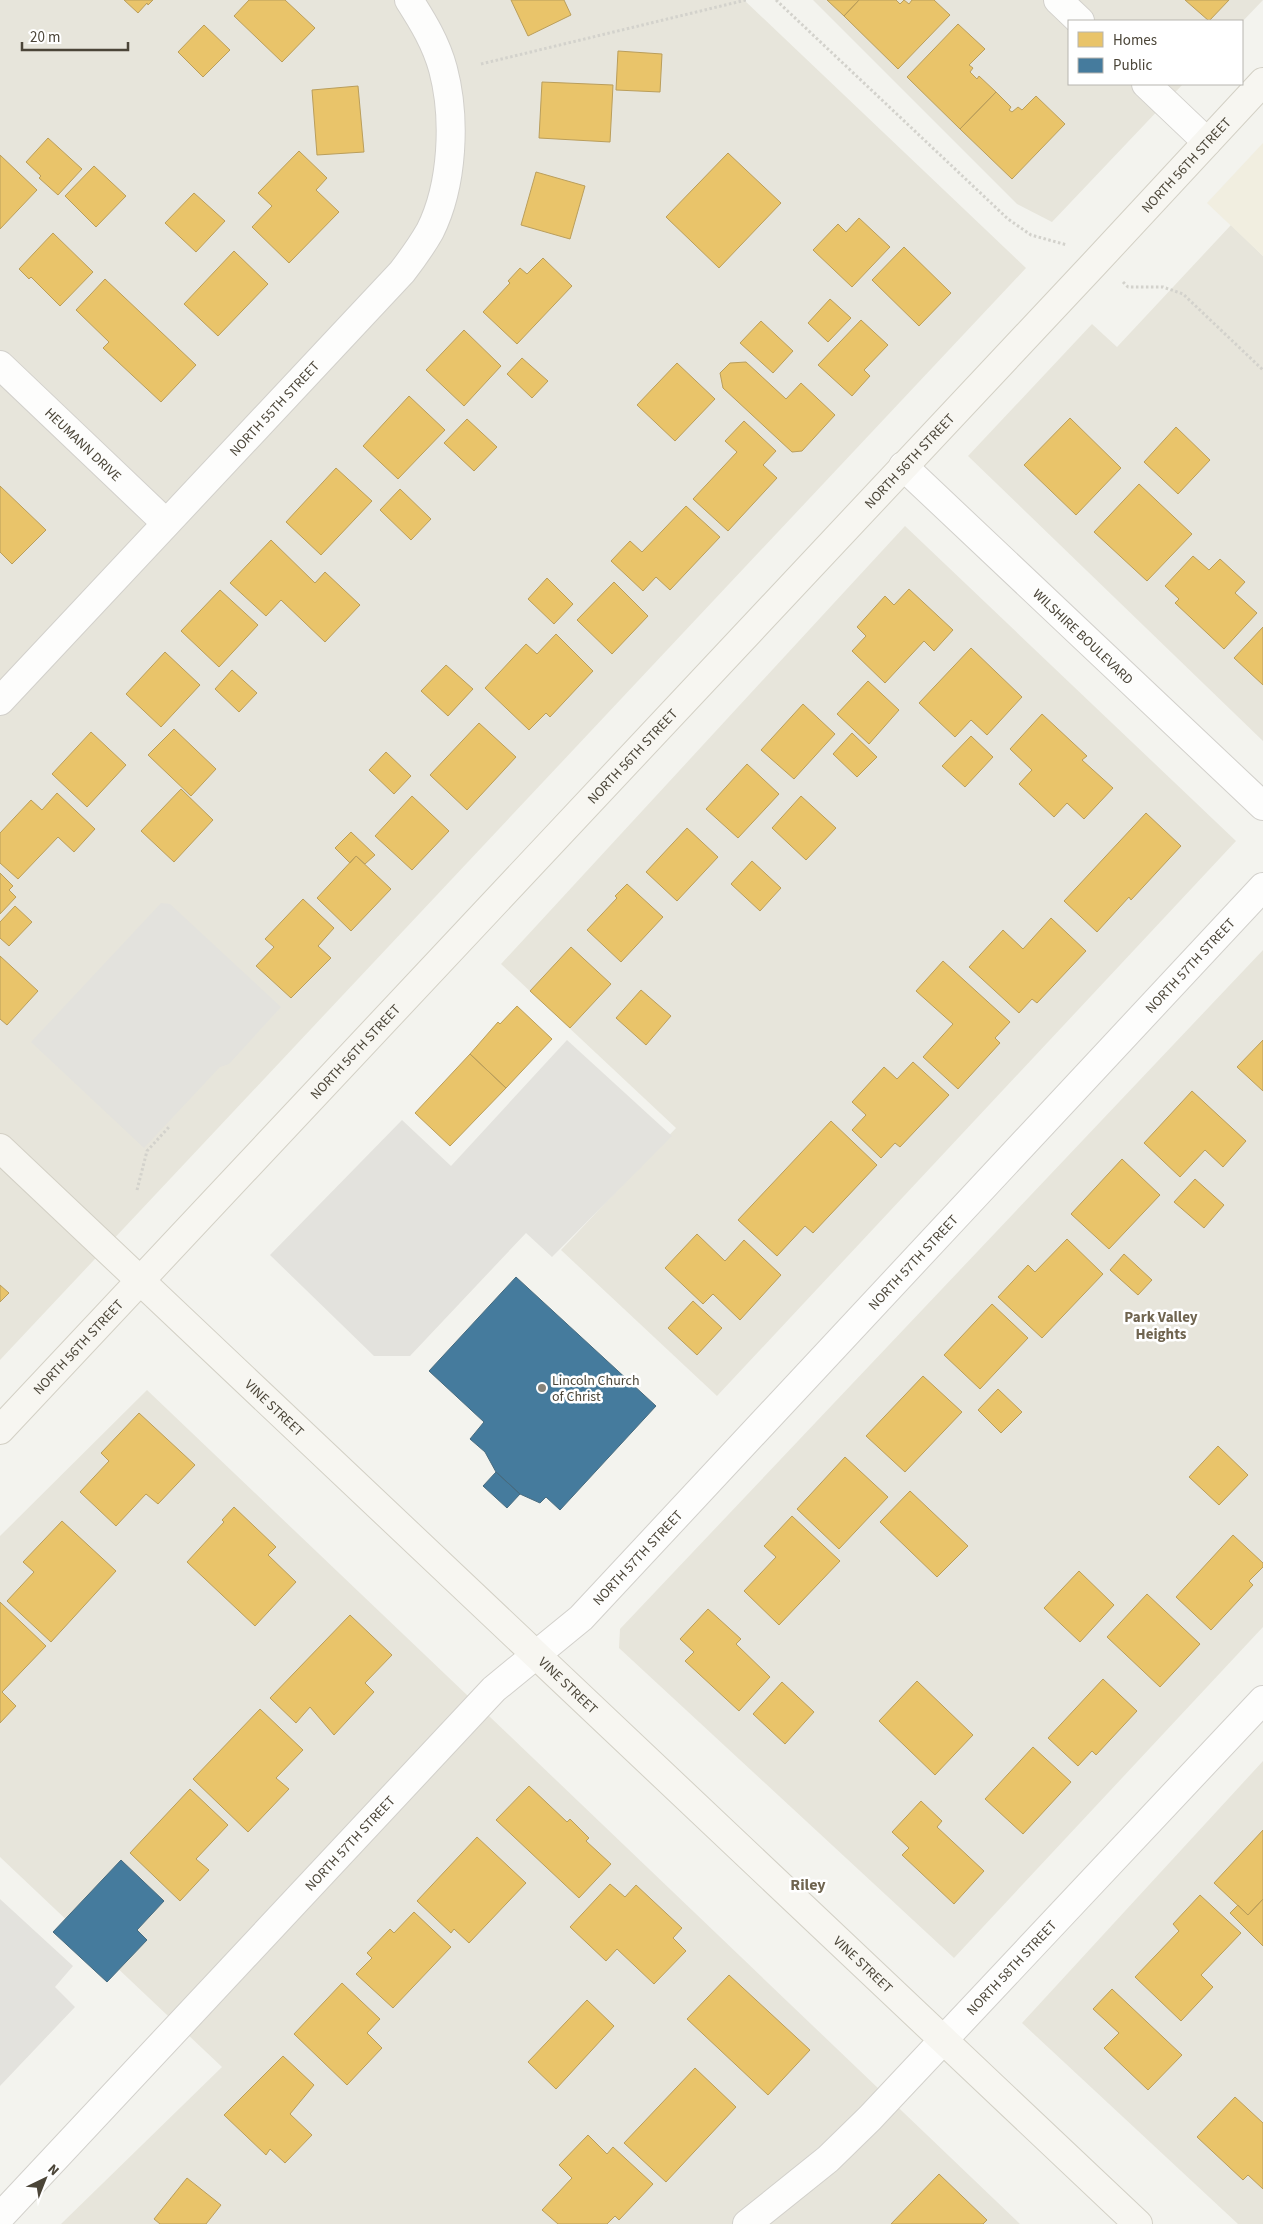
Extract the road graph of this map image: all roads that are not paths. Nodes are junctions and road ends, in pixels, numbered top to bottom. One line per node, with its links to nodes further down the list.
1 (409, 0): 9 (street, NORTH 55TH STREET)
2 (1058, 0): 3 (street)
3 (1079, 20)
4 (1263, 82): 6 (main road, NORTH 56TH STREET)
5 (1147, 85): 6 (street)
6 (1207, 142): 8 (main road, NORTH 56TH STREET)
7 (0, 365): 9 (street, HEUMANN DRIVE)
8 (903, 466): 11 (street, WILSHIRE BOULEVARD); 14 (main road, NORTH 56TH STREET)
9 (166, 523): 10 (street, NORTH 55TH STREET)
10 (0, 701)
11 (1263, 806)
12 (1263, 887): 16 (street, NORTH 57TH STREET)
13 (0, 1148): 14 (main road, VINE STREET)
14 (140, 1280): 15 (main road, NORTH 56TH STREET); 16 (main road, VINE STREET)
15 (0, 1430)
16 (536, 1654): 18 (main road, VINE STREET); 19 (street, NORTH 57TH STREET)
17 (1263, 1700): 18 (street, NORTH 58TH STREET)
18 (944, 2040): 20 (street, NORTH 58TH STREET); 21 (main road, VINE STREET)
19 (0, 2217)
20 (747, 2224)
21 (1138, 2224)

